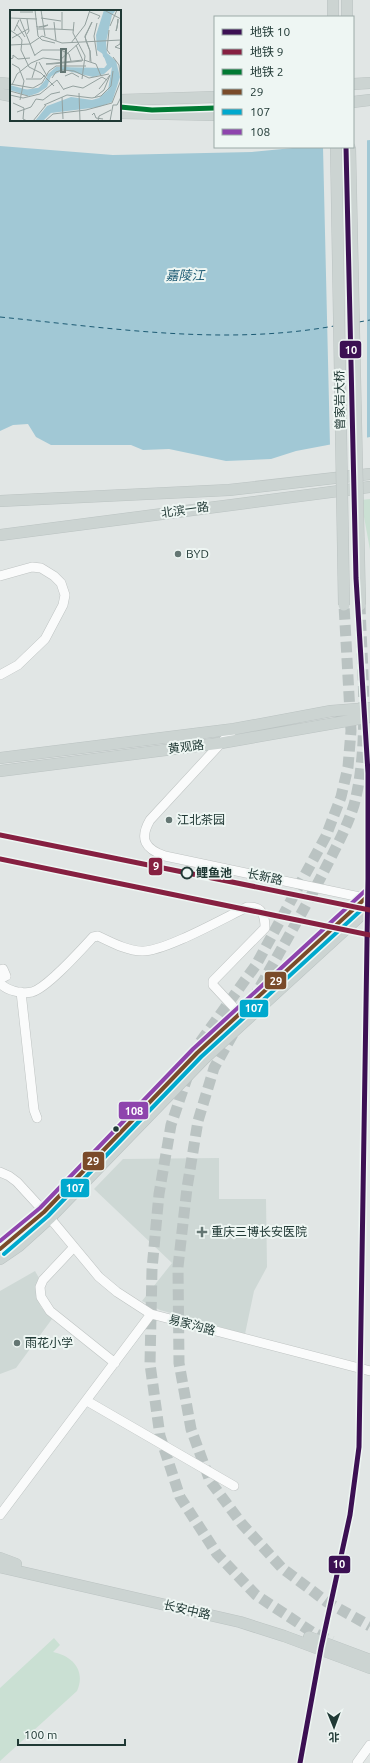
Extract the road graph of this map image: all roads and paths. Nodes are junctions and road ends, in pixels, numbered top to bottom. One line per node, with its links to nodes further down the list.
1 (333, 0): 3 (main road)
2 (347, 0): 4 (main road)
3 (333, 16)
4 (347, 16)
5 (0, 83): 7 (main road)
6 (370, 83): 8 (main road)
7 (10, 84)
8 (354, 84)
9 (0, 94): 10 (main road)
10 (10, 96)
11 (214, 97): 12 (main road)
12 (121, 100)
13 (370, 100): 14 (main road)
14 (354, 102)
15 (121, 113): 16 (main road)
16 (214, 115)
17 (336, 148): 24 (main road, 曾家岩大桥, bridge)
18 (350, 148): 25 (main road, 曾家岩大桥, bridge)
19 (370, 474): 21 (main road, 北滨一路)
20 (370, 487): 22 (main road, 北滨一路)
21 (0, 501)
22 (0, 535)
23 (0, 576): 26 (street)
24 (344, 605)
25 (360, 605)
26 (0, 675)
27 (370, 708): 29 (main road, 黄观路)
28 (370, 717): 30 (main road, 黄观路)
29 (234, 729): 30 (street, 长新路); 31 (main road, 黄观路)
30 (221, 743): 32 (main road, 黄观路); 33 (street, 长新路)
31 (0, 758)
32 (0, 772)
33 (369, 899): 38 (main road); 41 (main road)
34 (0, 970): 35 (street)
35 (0, 980)
36 (0, 983): 37 (street)
37 (21, 992): 38 (street); 39 (street)
38 (240, 1014): 41 (main road)
39 (37, 1118)
40 (0, 1172): 41 (street, 易家沟路)
41 (47, 1215): 42 (street, 易家沟路); 43 (main road); 44 (main road)
42 (74, 1247): 45 (street, 易家沟路); 46 (street)
43 (0, 1249)
44 (0, 1259)
45 (150, 1314): 46 (street); 47 (street, 易家沟路)
46 (115, 1363): 48 (street)
47 (370, 1371)
48 (87, 1401): 49 (street); 50 (street)
49 (234, 1486)
50 (0, 1515)
51 (0, 1559): 53 (main road, 长安中路)
52 (0, 1567): 54 (main road, 长安中路)
53 (370, 1660)
54 (370, 1668)
55 (370, 1745): 56 (street)
56 (357, 1763)

